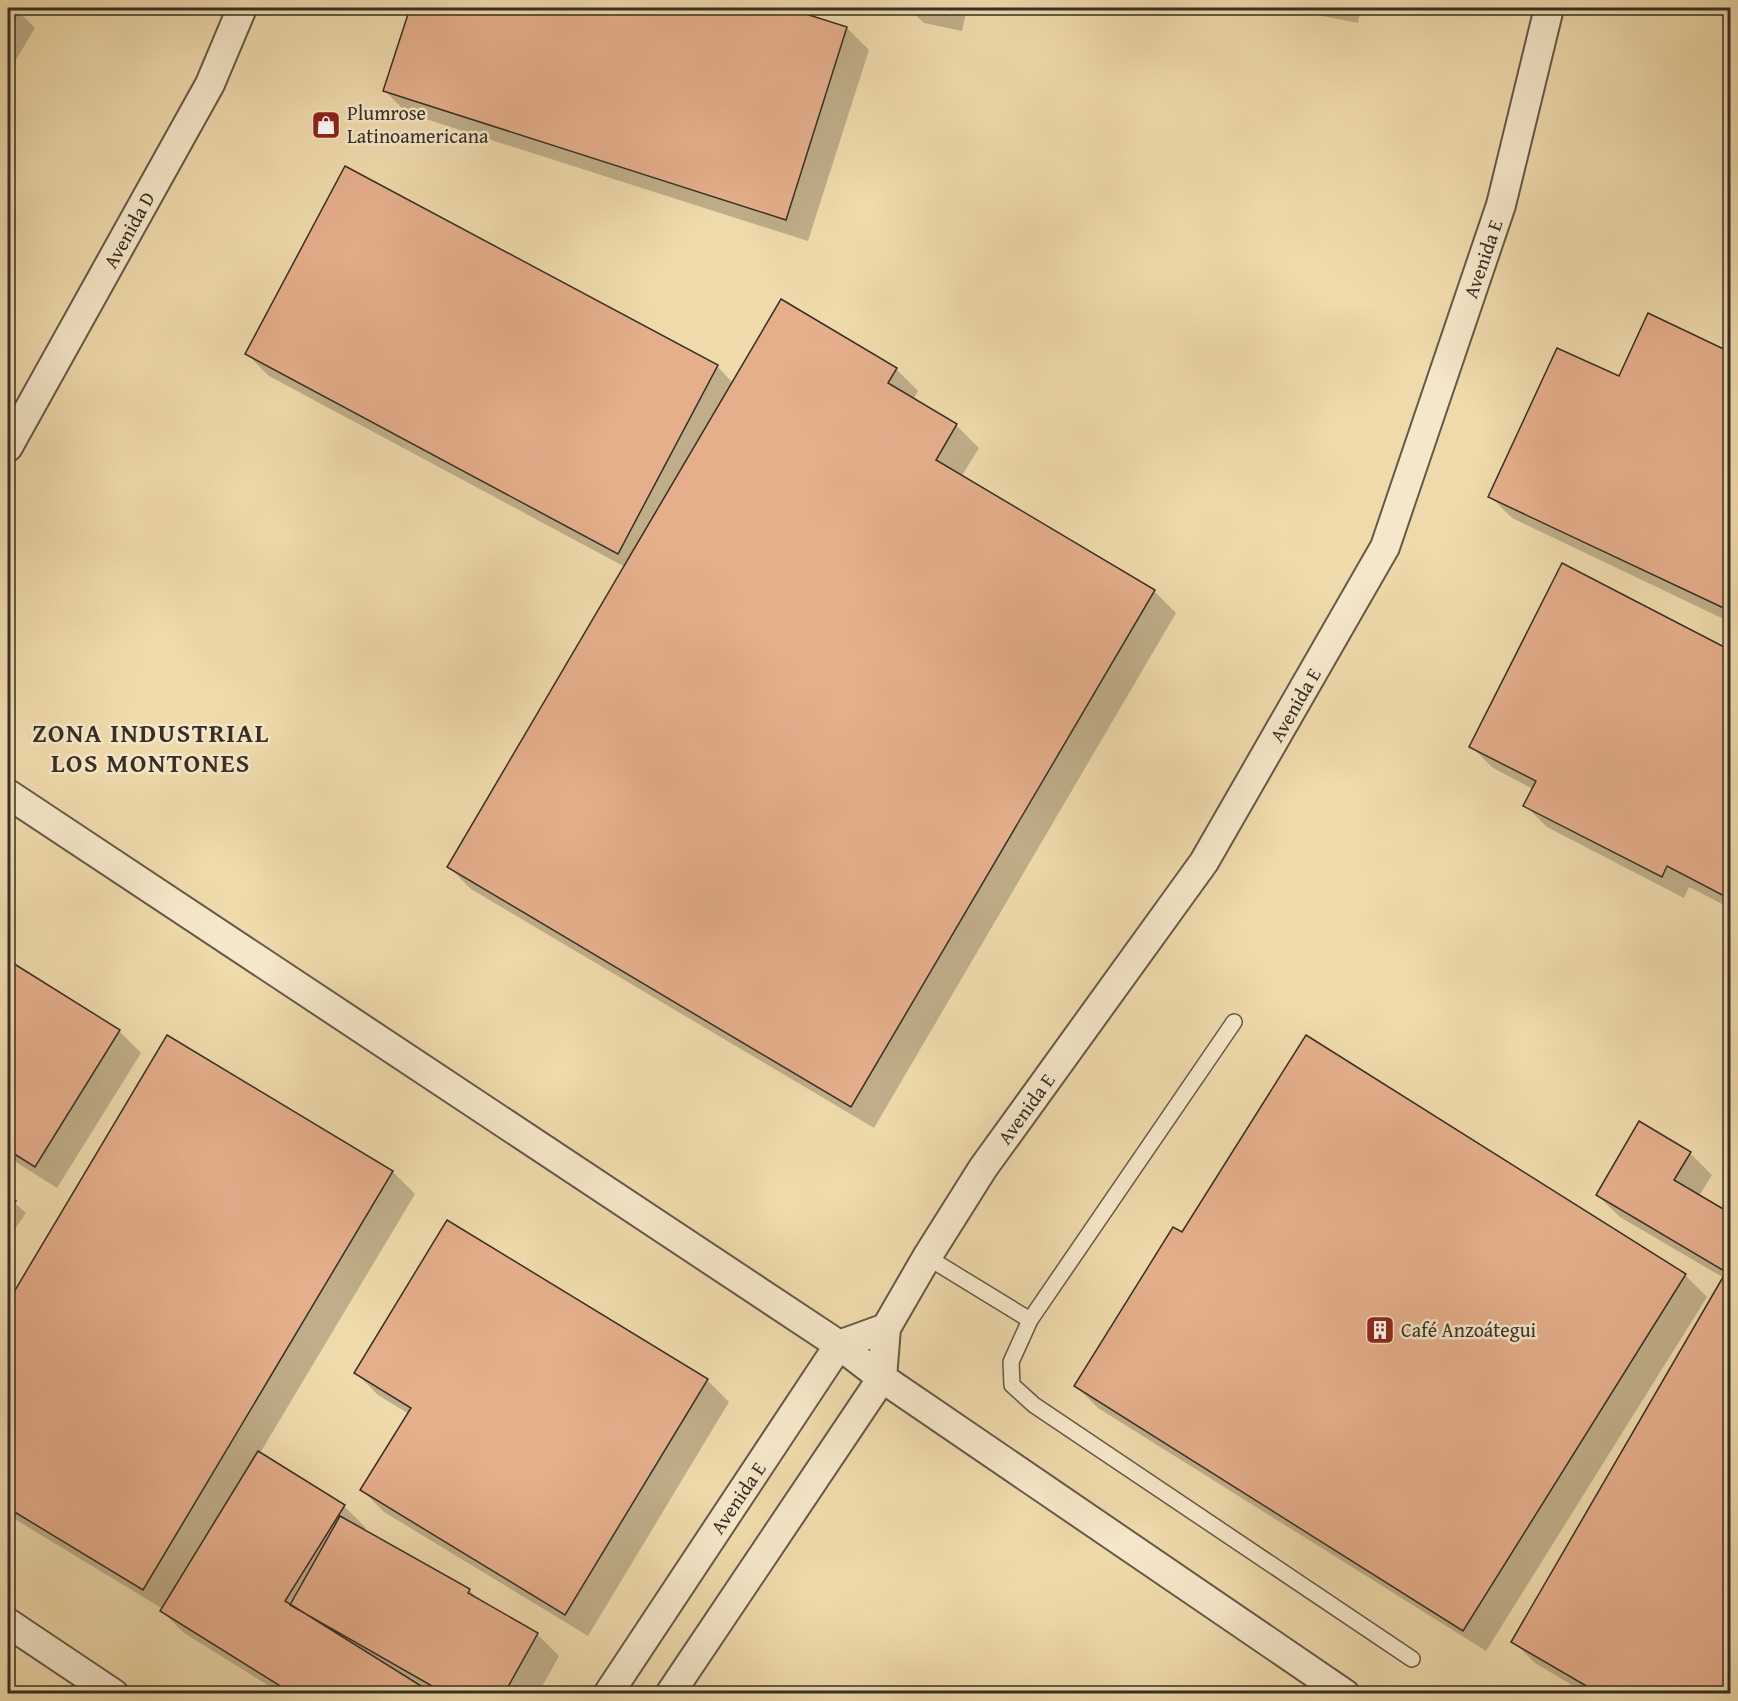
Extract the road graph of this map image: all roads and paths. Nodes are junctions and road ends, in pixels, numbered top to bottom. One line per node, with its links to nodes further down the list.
1 (242, 8): 3 (street, Avenida D)
2 (1550, 8): 6 (street, Avenida E)
3 (8, 447)
4 (8, 794): 9 (street)
5 (1234, 1022): 7 (lane)
6 (927, 1257): 7 (lane); 8 (street, Avenida E)
7 (1029, 1320): 12 (lane)
8 (886, 1328): 9 (street); 10 (street, Avenida E)
9 (839, 1345): 10 (street); 14 (street, Avenida E)
10 (882, 1378): 15 (street, Avenida E); 16 (street)
11 (8, 1623): 13 (street)
12 (1412, 1659)
13 (114, 1694)
14 (608, 1694)
15 (670, 1694)
16 (1345, 1694)

